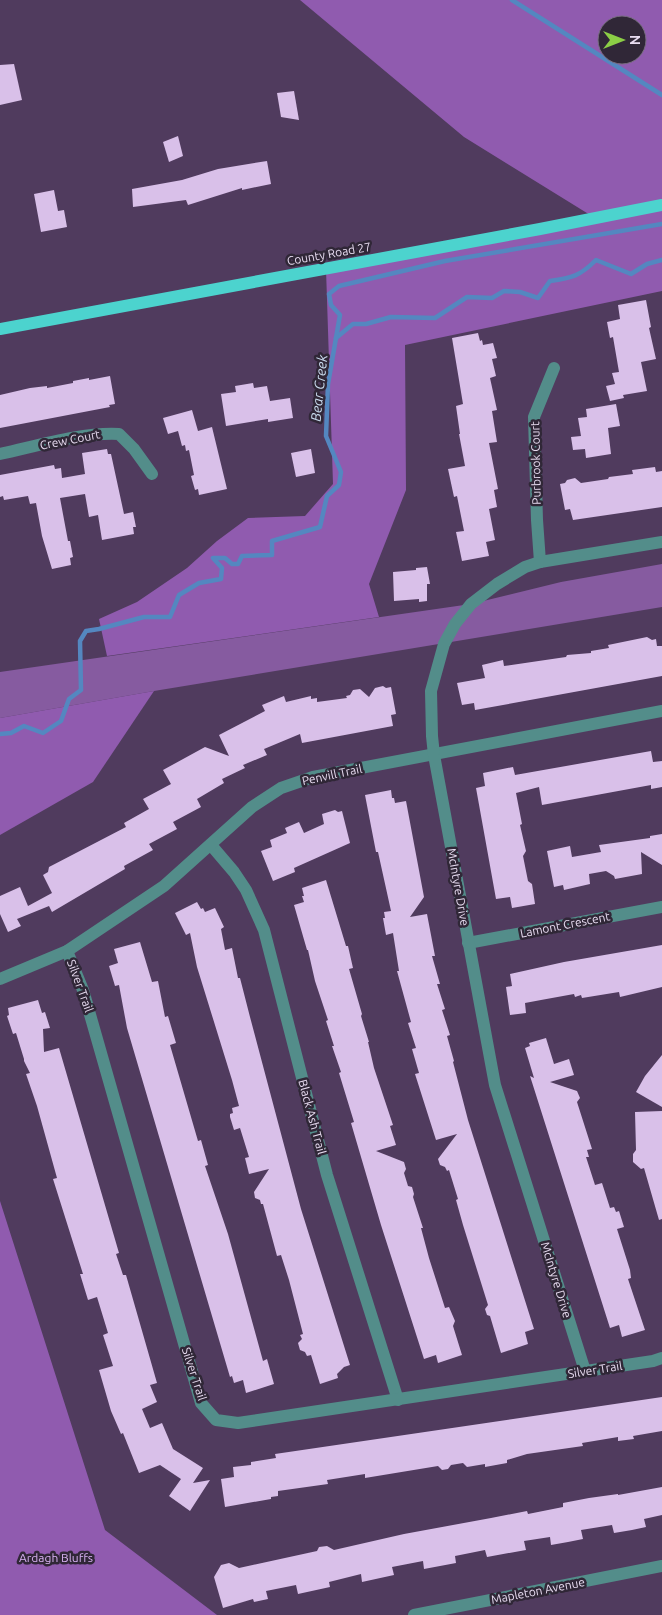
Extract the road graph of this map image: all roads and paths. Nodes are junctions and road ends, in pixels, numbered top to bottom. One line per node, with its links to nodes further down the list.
1 (662, 205): 2 (main road, County Road 27)
2 (0, 329)
3 (554, 368): 7 (street, Purbrook Court)
4 (0, 454): 5 (street, Crew Court)
5 (152, 474)
6 (662, 542): 7 (street, McIntyre Drive)
7 (540, 562): 9 (street, McIntyre Drive)
8 (662, 711): 9 (street, Penvill Trail)
9 (434, 755): 10 (street, Penvill Trail); 12 (street, McIntyre Drive)
10 (210, 845): 13 (street, Penvill Trail); 17 (street, Black Ash Trail)
11 (662, 907): 12 (street, Lamont Crescent)
12 (468, 943): 16 (street, McIntyre Drive)
13 (67, 951): 14 (street, Penvill Trail); 17 (street, Silver Trail)
14 (0, 979)
15 (662, 1358): 16 (street, Silver Trail)
16 (584, 1371): 17 (street, Silver Trail)
17 (398, 1400)
18 (662, 1566): 19 (street, Mapleton Avenue)
19 (472, 1610): 20 (street, Mapleton Avenue)
20 (414, 1615)

